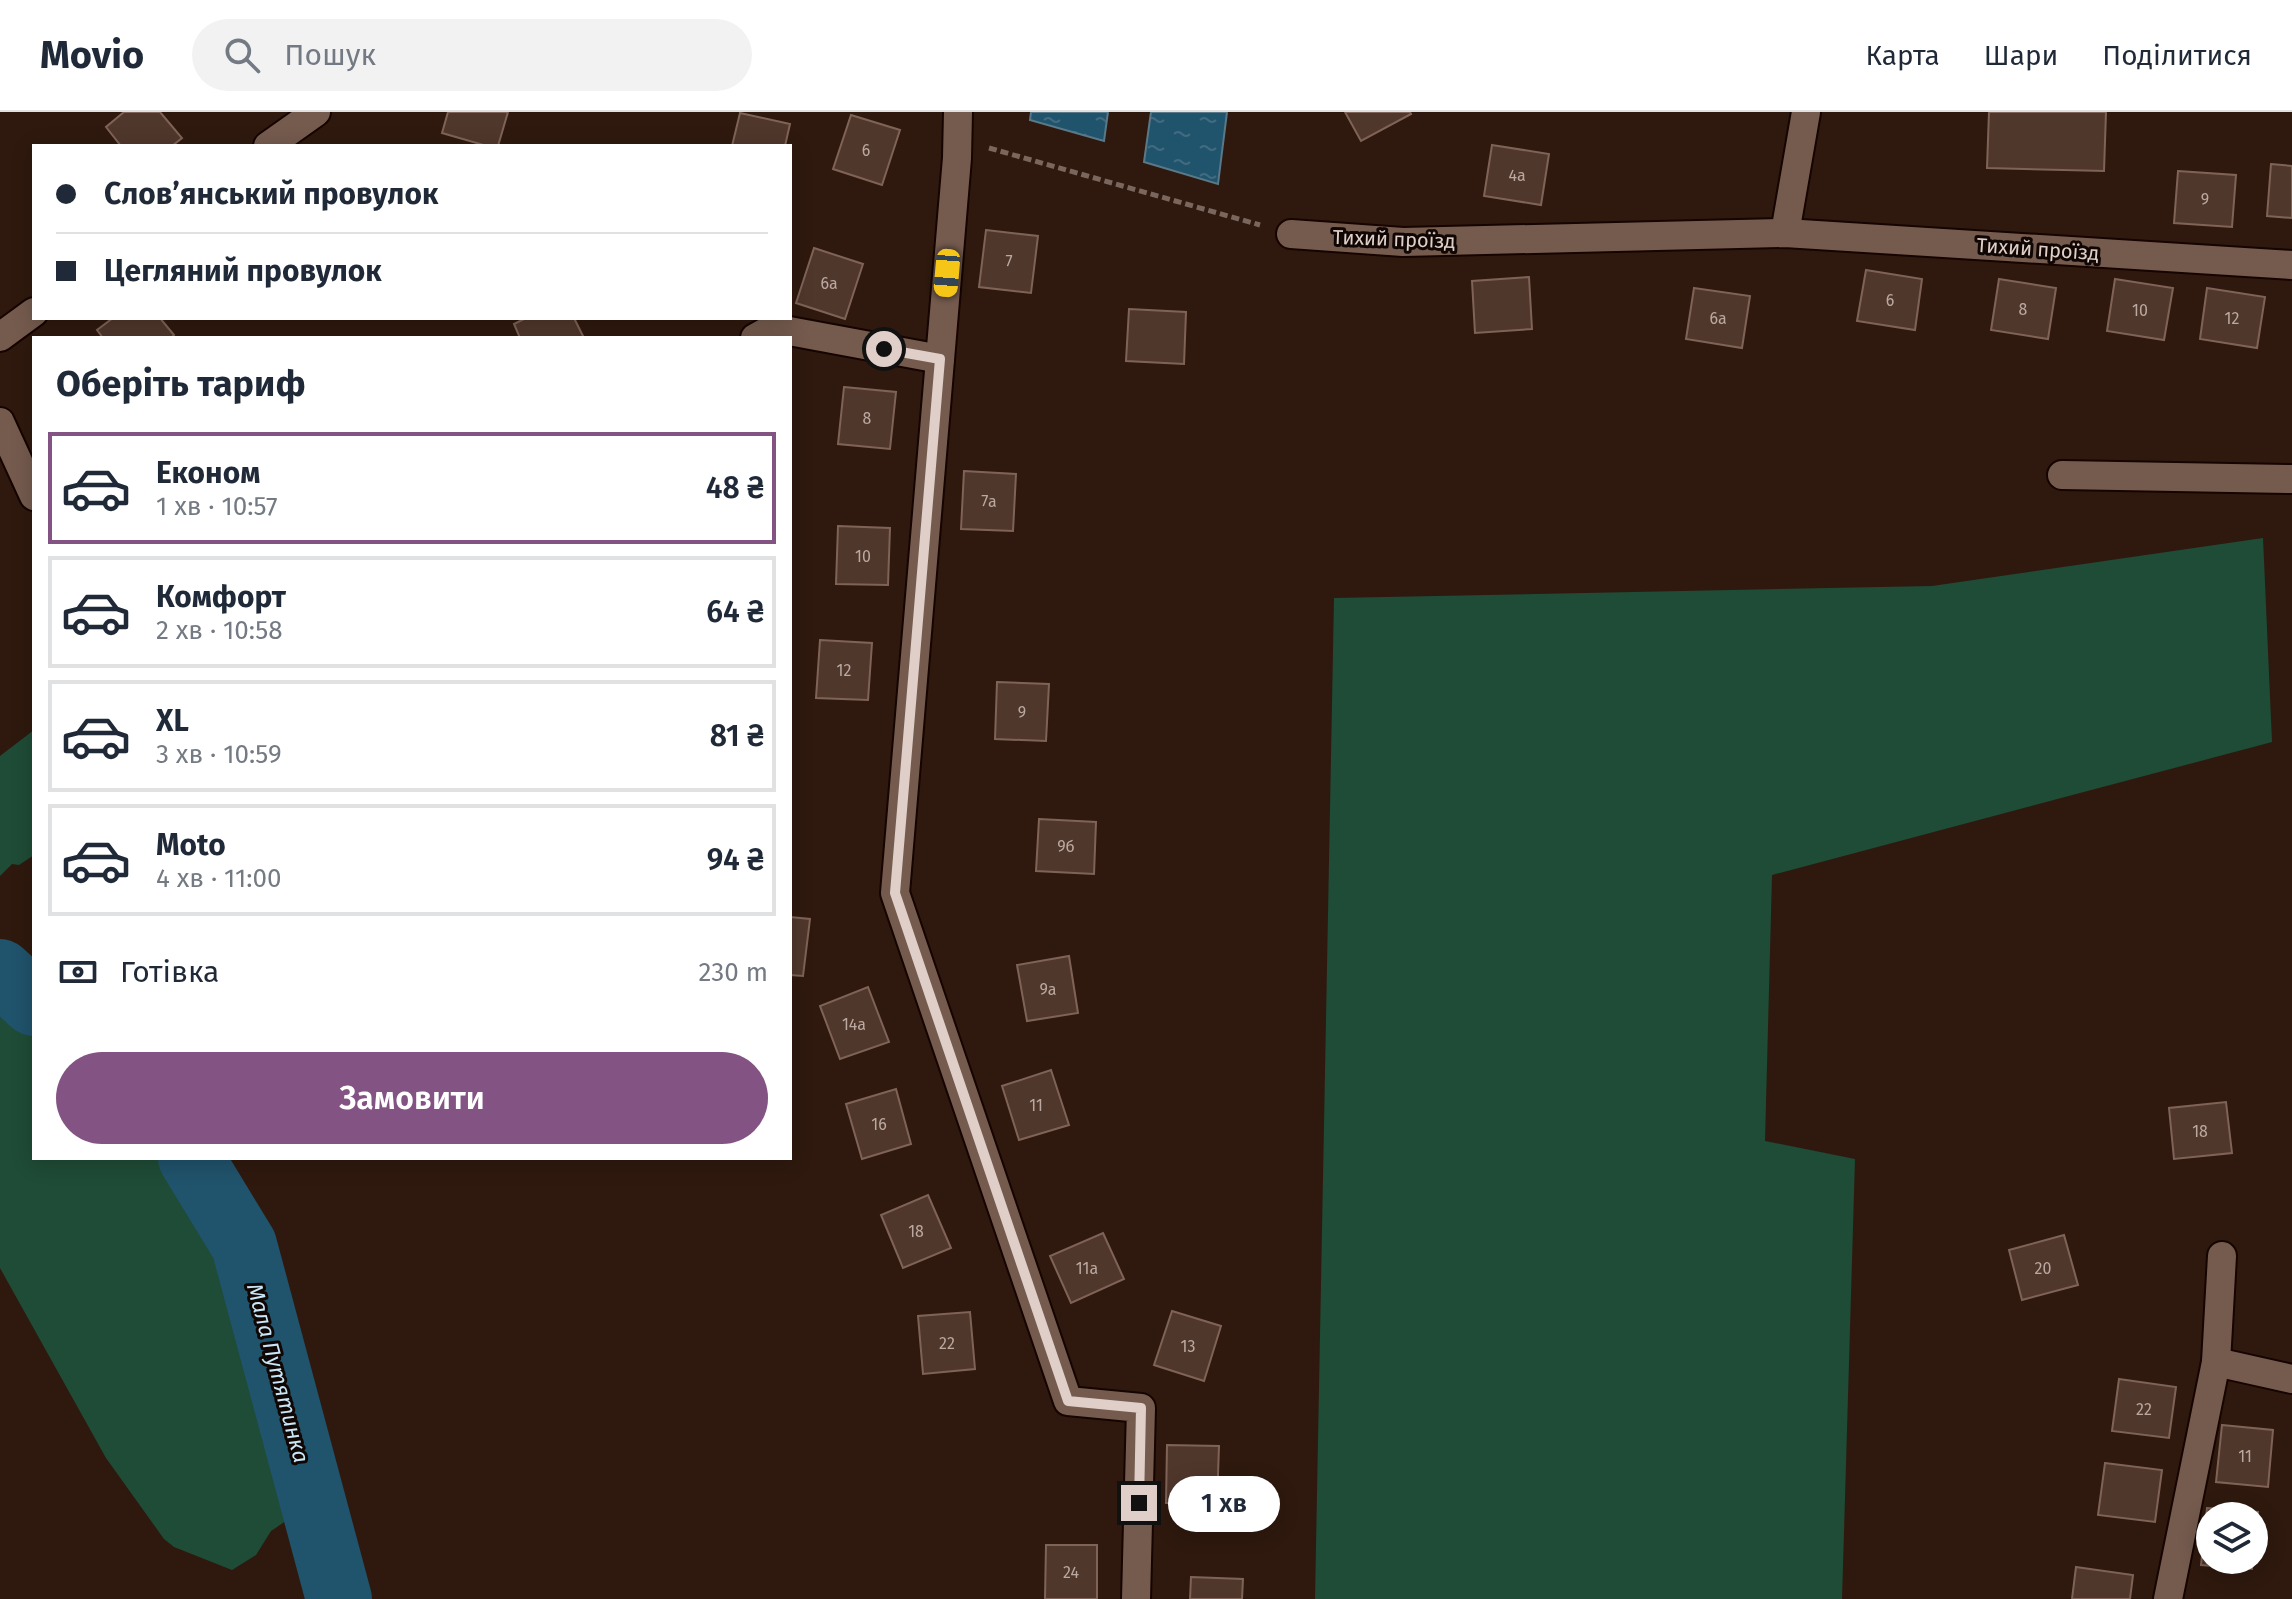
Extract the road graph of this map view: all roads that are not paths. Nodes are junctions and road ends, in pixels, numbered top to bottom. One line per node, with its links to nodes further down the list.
1 (316, 112): 4 (street)
2 (1806, 112): 5 (street)
3 (958, 125): 11 (street)
4 (271, 144)
5 (1785, 233): 6 (street, Тихий проїзд); 7 (street, Тихий проїзд)
6 (1291, 234)
7 (2292, 265)
8 (32, 313): 10 (street)
9 (759, 336): 11 (street)
10 (0, 337)
11 (940, 359): 19 (street)
12 (0, 422): 15 (street)
13 (2062, 475): 14 (street)
14 (2292, 479)
15 (32, 492)
16 (2222, 1256): 17 (street)
17 (2216, 1362): 18 (street); 20 (street)
18 (2292, 1379)
19 (1136, 1599)
20 (2168, 1599)

